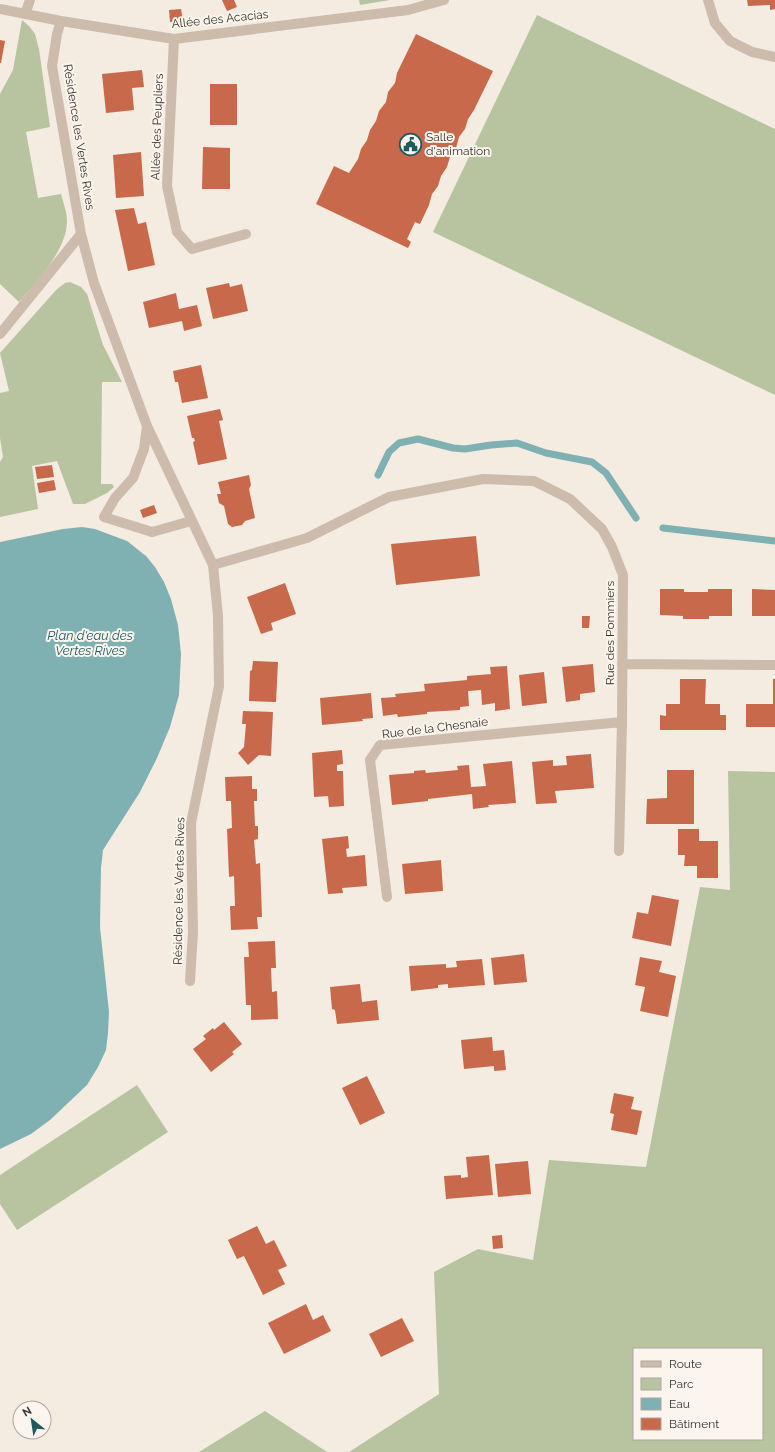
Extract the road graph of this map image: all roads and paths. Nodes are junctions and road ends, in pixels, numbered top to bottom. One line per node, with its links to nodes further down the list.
1 (30, 0): 5 (street)
2 (444, 0): 7 (street, Allée des Acacias)
3 (708, 0): 8 (street)
4 (0, 9): 5 (street, Allée des Acacias)
5 (25, 14): 6 (street, Allée des Acacias)
6 (61, 21): 7 (street, Allée des Acacias); 9 (street, Résidence les Vertes Rives)
7 (174, 39): 10 (street, Allée des Peupliers)
8 (775, 57)
9 (81, 234): 11 (street); 12 (street, Résidence les Vertes Rives)
10 (246, 234)
11 (0, 334)
12 (147, 426): 13 (street, Résidence les Vertes Rives); 13 (street, Résidence les Vertes Rives)
13 (191, 521): 14 (street, Résidence les Vertes Rives)
14 (213, 565): 15 (street, Rue des Pommiers); 20 (street, Résidence les Vertes Rives)
15 (622, 664): 16 (street); 17 (street, Rue des Pommiers)
16 (775, 664)
17 (622, 722): 18 (street, Rue des Pommiers); 19 (street, Rue de la Chesnaie)
18 (619, 851)
19 (387, 896)
20 (190, 981)

